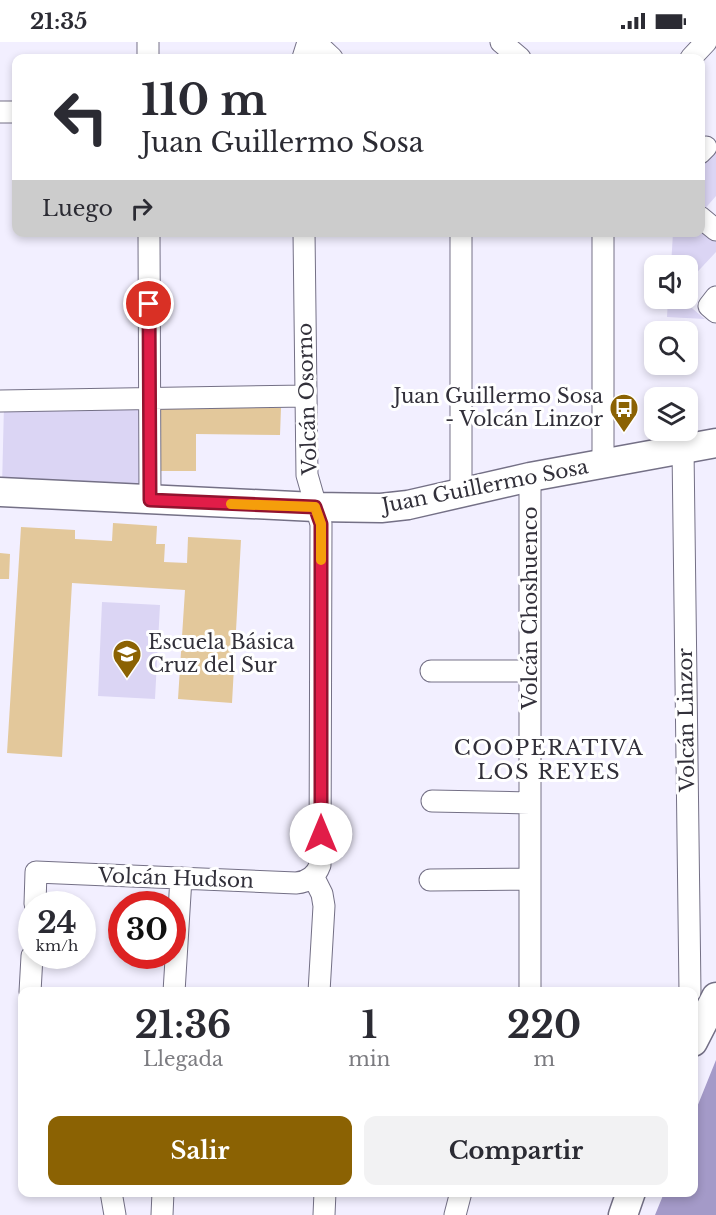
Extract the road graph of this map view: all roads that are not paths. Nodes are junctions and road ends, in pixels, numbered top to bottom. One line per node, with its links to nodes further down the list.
1 (315, 42): 4 (street)
2 (501, 42): 5 (street)
3 (706, 42): 6 (street)
4 (328, 54)
5 (515, 54)
6 (695, 54)
7 (149, 237): 12 (street)
8 (304, 237): 11 (street, Volcán Osorno)
9 (461, 237): 19 (street)
10 (603, 237): 16 (street)
11 (306, 396): 12 (street); 21 (street, Volcán Osorno)
12 (150, 399): 13 (street); 20 (street)
13 (0, 401)
14 (716, 443): 15 (street, Juan Guillermo Sosa)
15 (683, 449): 16 (street, Juan Guillermo Sosa); 36 (street, Volcán Linzor)
16 (603, 464): 17 (street, Juan Guillermo Sosa)
17 (530, 477): 19 (street, Juan Guillermo Sosa); 23 (street, Volcán Choshuenco)
18 (0, 492): 20 (street, Juan Guillermo Sosa)
19 (461, 494): 21 (street, Juan Guillermo Sosa)
20 (150, 500): 21 (street, Juan Guillermo Sosa)
21 (315, 507): 26 (street, Volcán Osorno)
22 (431, 671): 23 (street)
23 (530, 671): 25 (street, Volcán Choshuenco)
24 (432, 801): 25 (street)
25 (530, 802): 28 (street, Volcán Choshuenco)
26 (313, 876): 27 (street, Volcán Hudson); 34 (street)
27 (181, 878): 30 (street, Volcán Hudson); 33 (street)
28 (530, 879): 29 (street); 35 (street, Volcán Choshuenco)
29 (430, 880)
30 (35, 891)
31 (31, 969): 32 (street)
32 (30, 987)
33 (174, 987)
34 (319, 987)
35 (530, 987)
36 (690, 987)
37 (716, 997): 38 (street)
38 (698, 1032)
39 (112, 1197): 44 (street)
40 (163, 1197): 45 (street)
41 (324, 1197): 46 (street)
42 (460, 1197): 47 (street)
43 (629, 1197): 48 (street)
44 (115, 1215)
45 (162, 1215)
46 (324, 1215)
47 (455, 1215)
48 (623, 1215)

